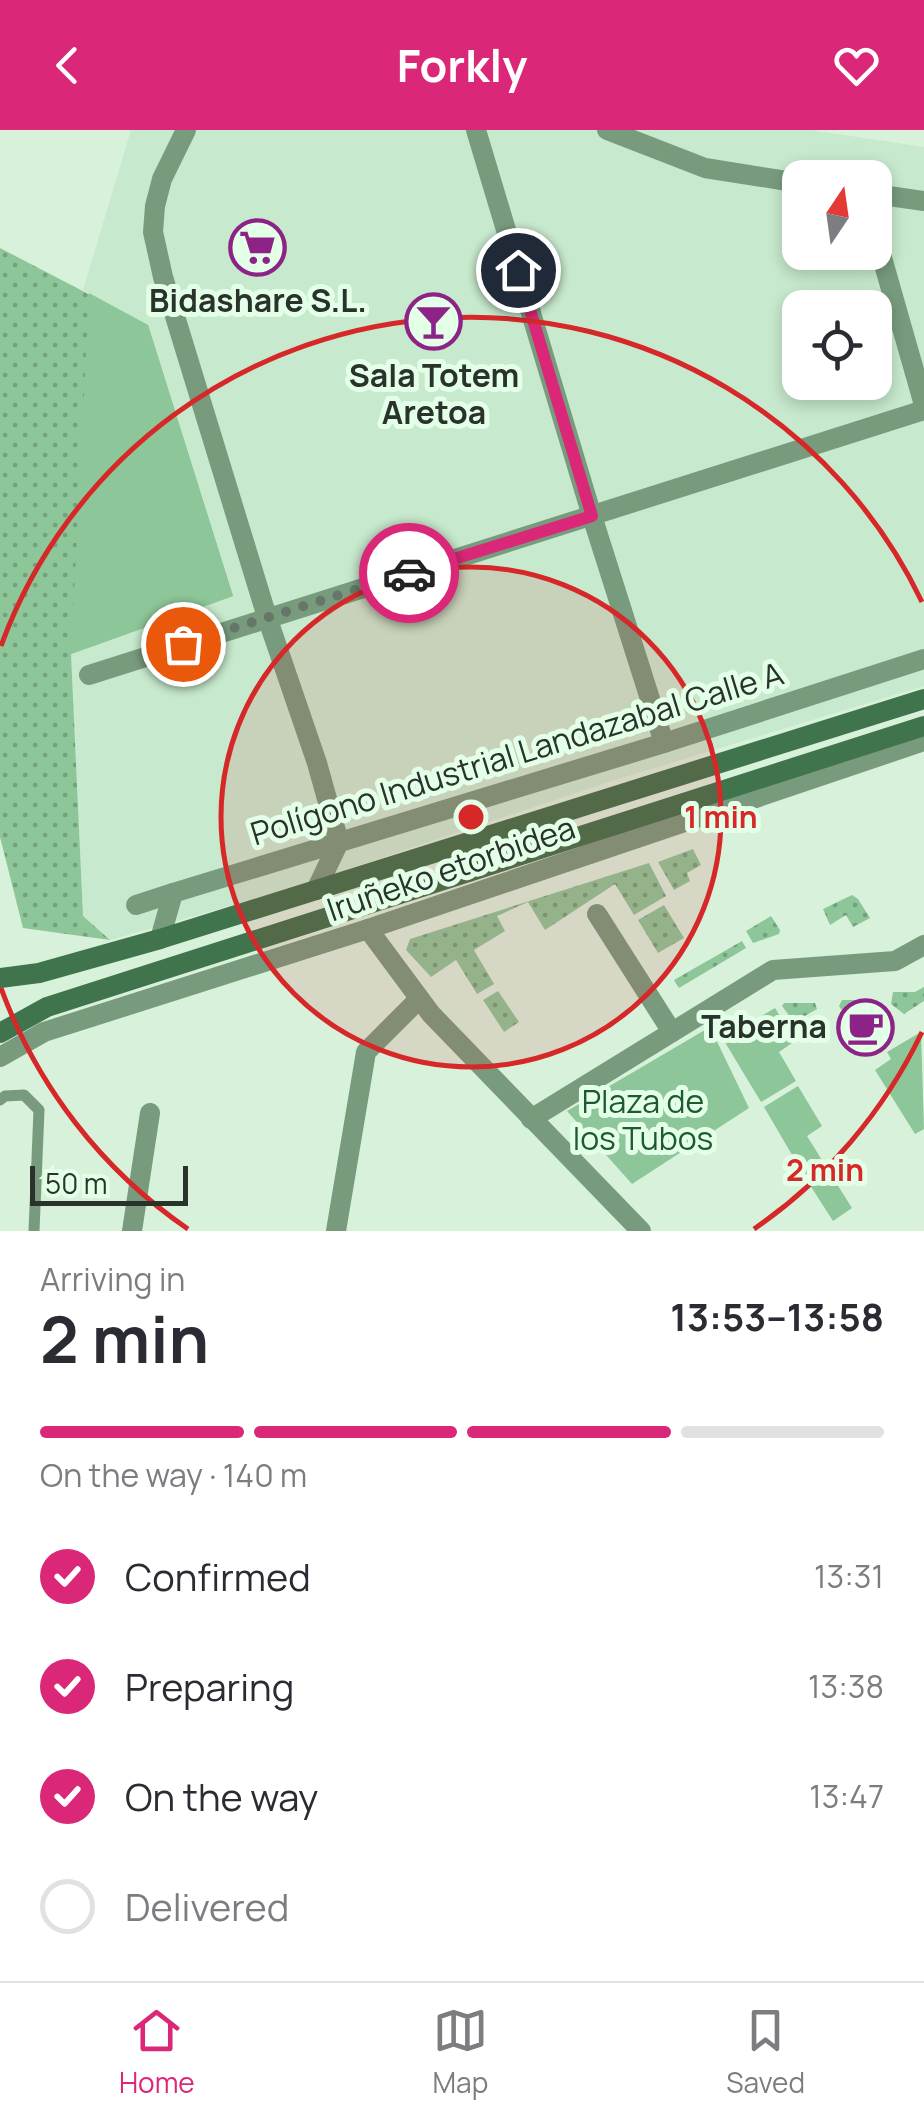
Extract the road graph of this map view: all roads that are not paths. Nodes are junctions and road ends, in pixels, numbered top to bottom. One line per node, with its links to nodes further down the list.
1 (186, 130): 10 (street)
2 (476, 130): 9 (street)
3 (607, 130): 4 (street)
4 (782, 180)
5 (892, 196): 6 (street)
6 (924, 201)
7 (885, 270): 8 (street)
8 (924, 408): 9 (street)
9 (592, 516): 10 (street); 16 (street)
10 (266, 617): 12 (street); 17 (street)
11 (924, 659): 16 (street, Polígono Industrial Landazabal Calle A)
12 (89, 675)
13 (924, 698): 18 (main road, Iruñeko etorbidea)
14 (924, 726): 28 (main road, Iruñeko etorbidea)
15 (924, 741): 22 (street, Iruñeko etorbidea)
16 (664, 743): 17 (street, Polígono Industrial Landazabal Calle A)
17 (339, 842): 18 (street); 19 (street, Polígono Industrial Landazabal Calle A)
18 (316, 890): 23 (main road, Iruñeko etorbidea)
19 (173, 892): 20 (street, Polígono Industrial Landazabal Calle A); 23 (street)
20 (136, 905)
21 (597, 914): 27 (street)
22 (368, 929): 26 (street); 29 (street, Iruñeko etorbidea)
23 (160, 939): 25 (main road, Iruñeko etorbidea)
24 (924, 945): 27 (street)
25 (0, 978)
26 (418, 1000): 32 (street); 35 (street)
27 (672, 1032): 32 (street)
28 (0, 1033)
29 (0, 1057)
30 (0, 1100): 33 (lane)
31 (150, 1113): 34 (street)
32 (531, 1119): 36 (street)
33 (34, 1231)
34 (132, 1231)
35 (336, 1231)
36 (641, 1231)

